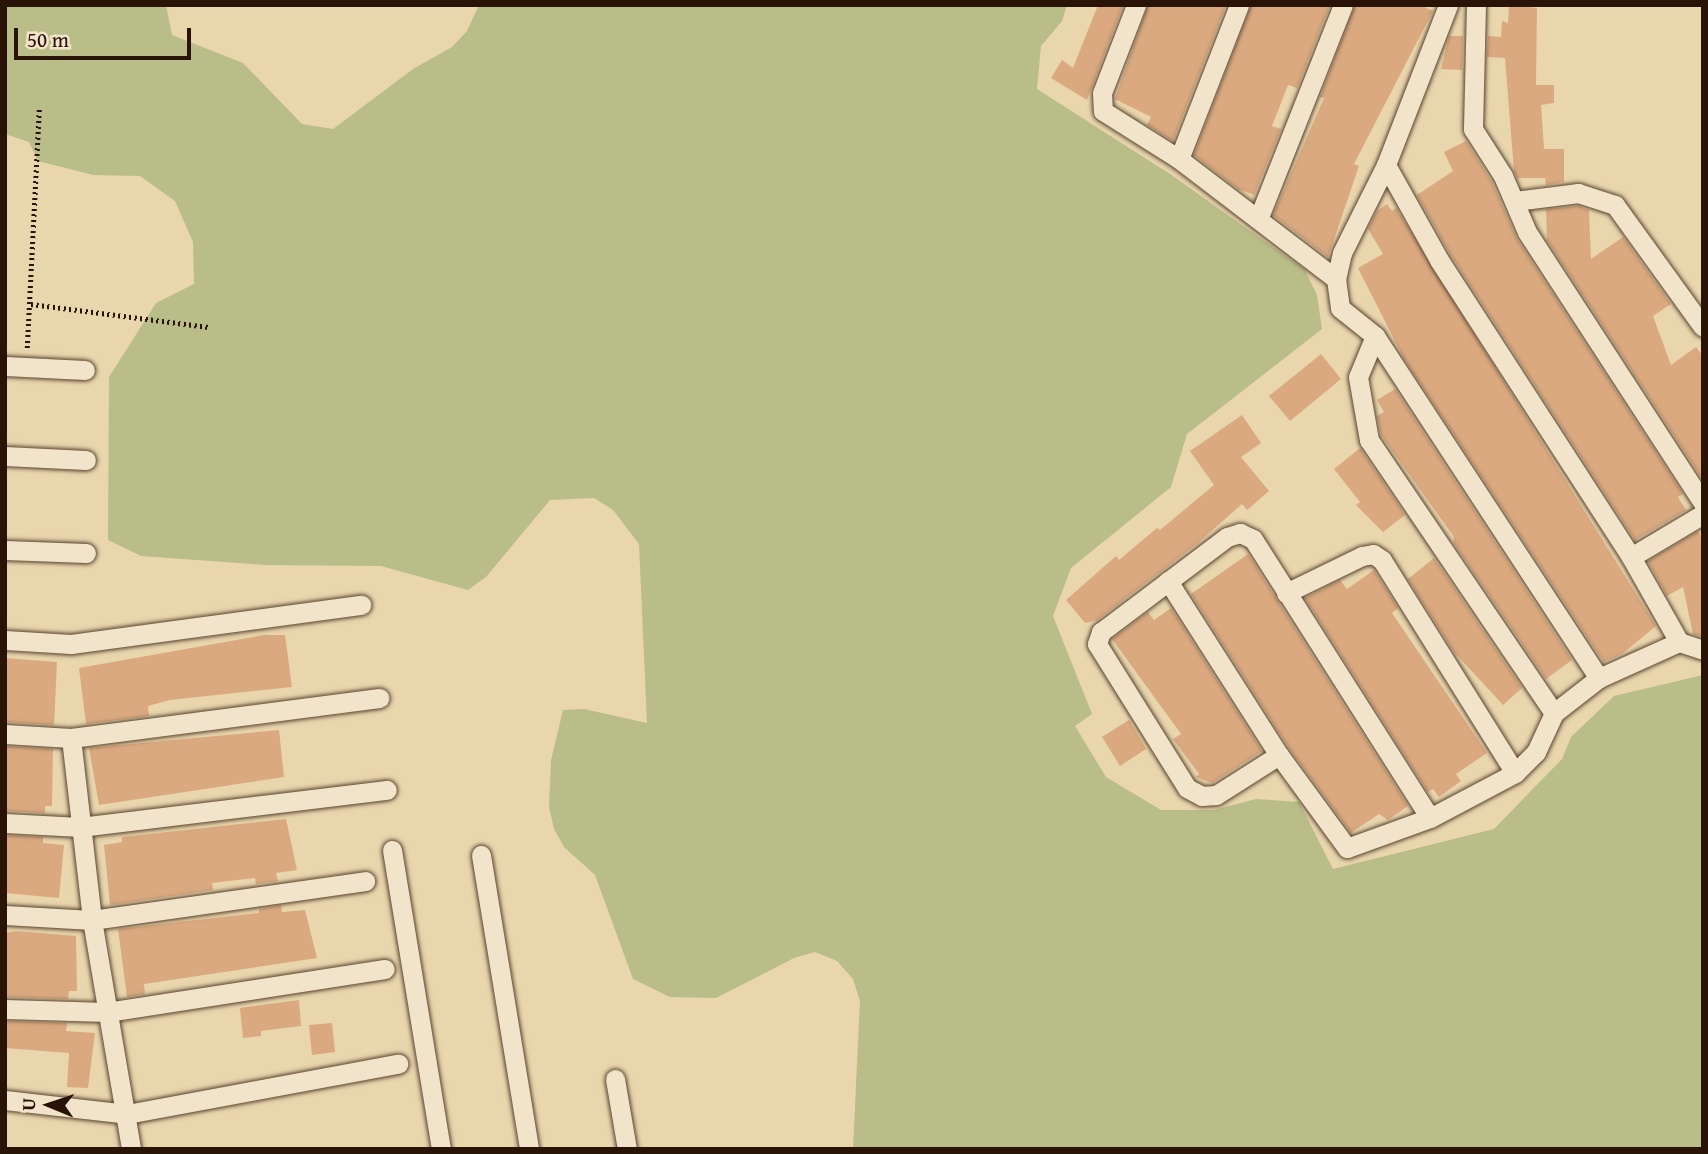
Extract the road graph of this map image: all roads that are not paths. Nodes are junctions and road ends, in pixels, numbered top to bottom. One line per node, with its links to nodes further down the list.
1 (1136, 5): 6 (street)
2 (1239, 5): 6 (street)
3 (1343, 5): 9 (street)
4 (1447, 5): 7 (street)
5 (1476, 5): 8 (street)
6 (1179, 159): 9 (street)
7 (1387, 165): 10 (street); 21 (street)
8 (1515, 201): 11 (street); 17 (street)
9 (1259, 217): 10 (street)
10 (1336, 279): 12 (street)
11 (1703, 327)
12 (1375, 336): 28 (street); 30 (street)
13 (15, 366): 14 (street)
14 (85, 370)
15 (5, 456): 16 (street)
16 (86, 460)
17 (1703, 503)
18 (1703, 513): 21 (street)
19 (5, 550): 20 (street)
20 (86, 553)
21 (1631, 557): 26 (street)
22 (1168, 580): 23 (street); 33 (street); 33 (street)
23 (1286, 593): 34 (street); 36 (street)
24 (361, 605): 25 (street)
25 (5, 640)
26 (1679, 642): 27 (street); 28 (street)
27 (1703, 650)
28 (1599, 678): 30 (street)
29 (379, 698): 32 (street)
30 (1553, 713): 34 (street)
31 (5, 734): 32 (street)
32 (71, 738): 38 (street)
33 (1279, 755): 36 (street)
34 (1515, 773): 36 (street)
35 (387, 790): 38 (street)
36 (1430, 818)
37 (5, 823): 38 (street)
38 (80, 827): 43 (street)
39 (392, 850): 52 (street)
40 (481, 855): 53 (street)
41 (365, 880): 43 (street)
42 (5, 915): 43 (street)
43 (92, 920): 46 (street)
44 (386, 969): 46 (street)
45 (5, 1009): 46 (street)
46 (107, 1012): 50 (street)
47 (398, 1064): 50 (street)
48 (615, 1079): 54 (street)
49 (5, 1100): 50 (street)
50 (127, 1114): 51 (street)
51 (131, 1149)
52 (441, 1149)
53 (529, 1149)
54 (627, 1149)

